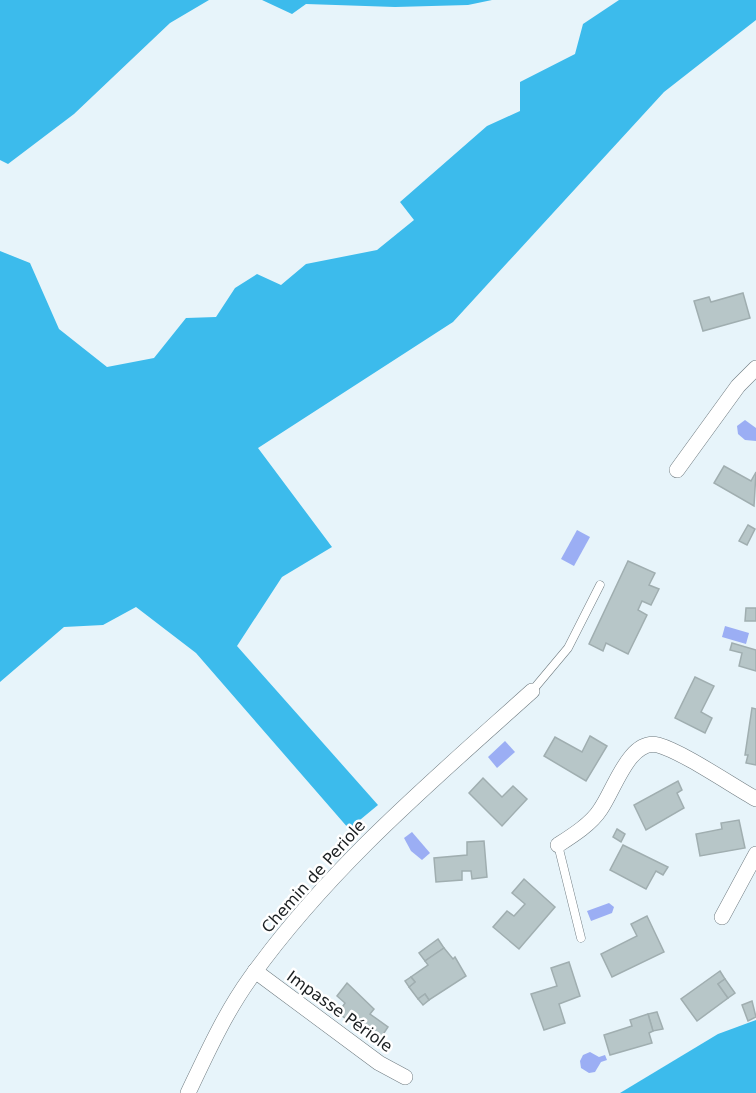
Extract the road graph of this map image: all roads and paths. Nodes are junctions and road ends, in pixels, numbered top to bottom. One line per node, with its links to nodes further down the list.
1 (756, 368): 2 (street)
2 (677, 470)
3 (600, 585): 4 (lane)
4 (532, 691): 10 (street, Chemin de Periole)
5 (756, 799): 6 (street)
6 (558, 845): 9 (lane)
7 (756, 854): 8 (street)
8 (722, 917)
9 (581, 938)
10 (255, 971): 11 (street, Impasse Périole); 12 (street, Chemin de Periole)
11 (405, 1077)
12 (188, 1093)

